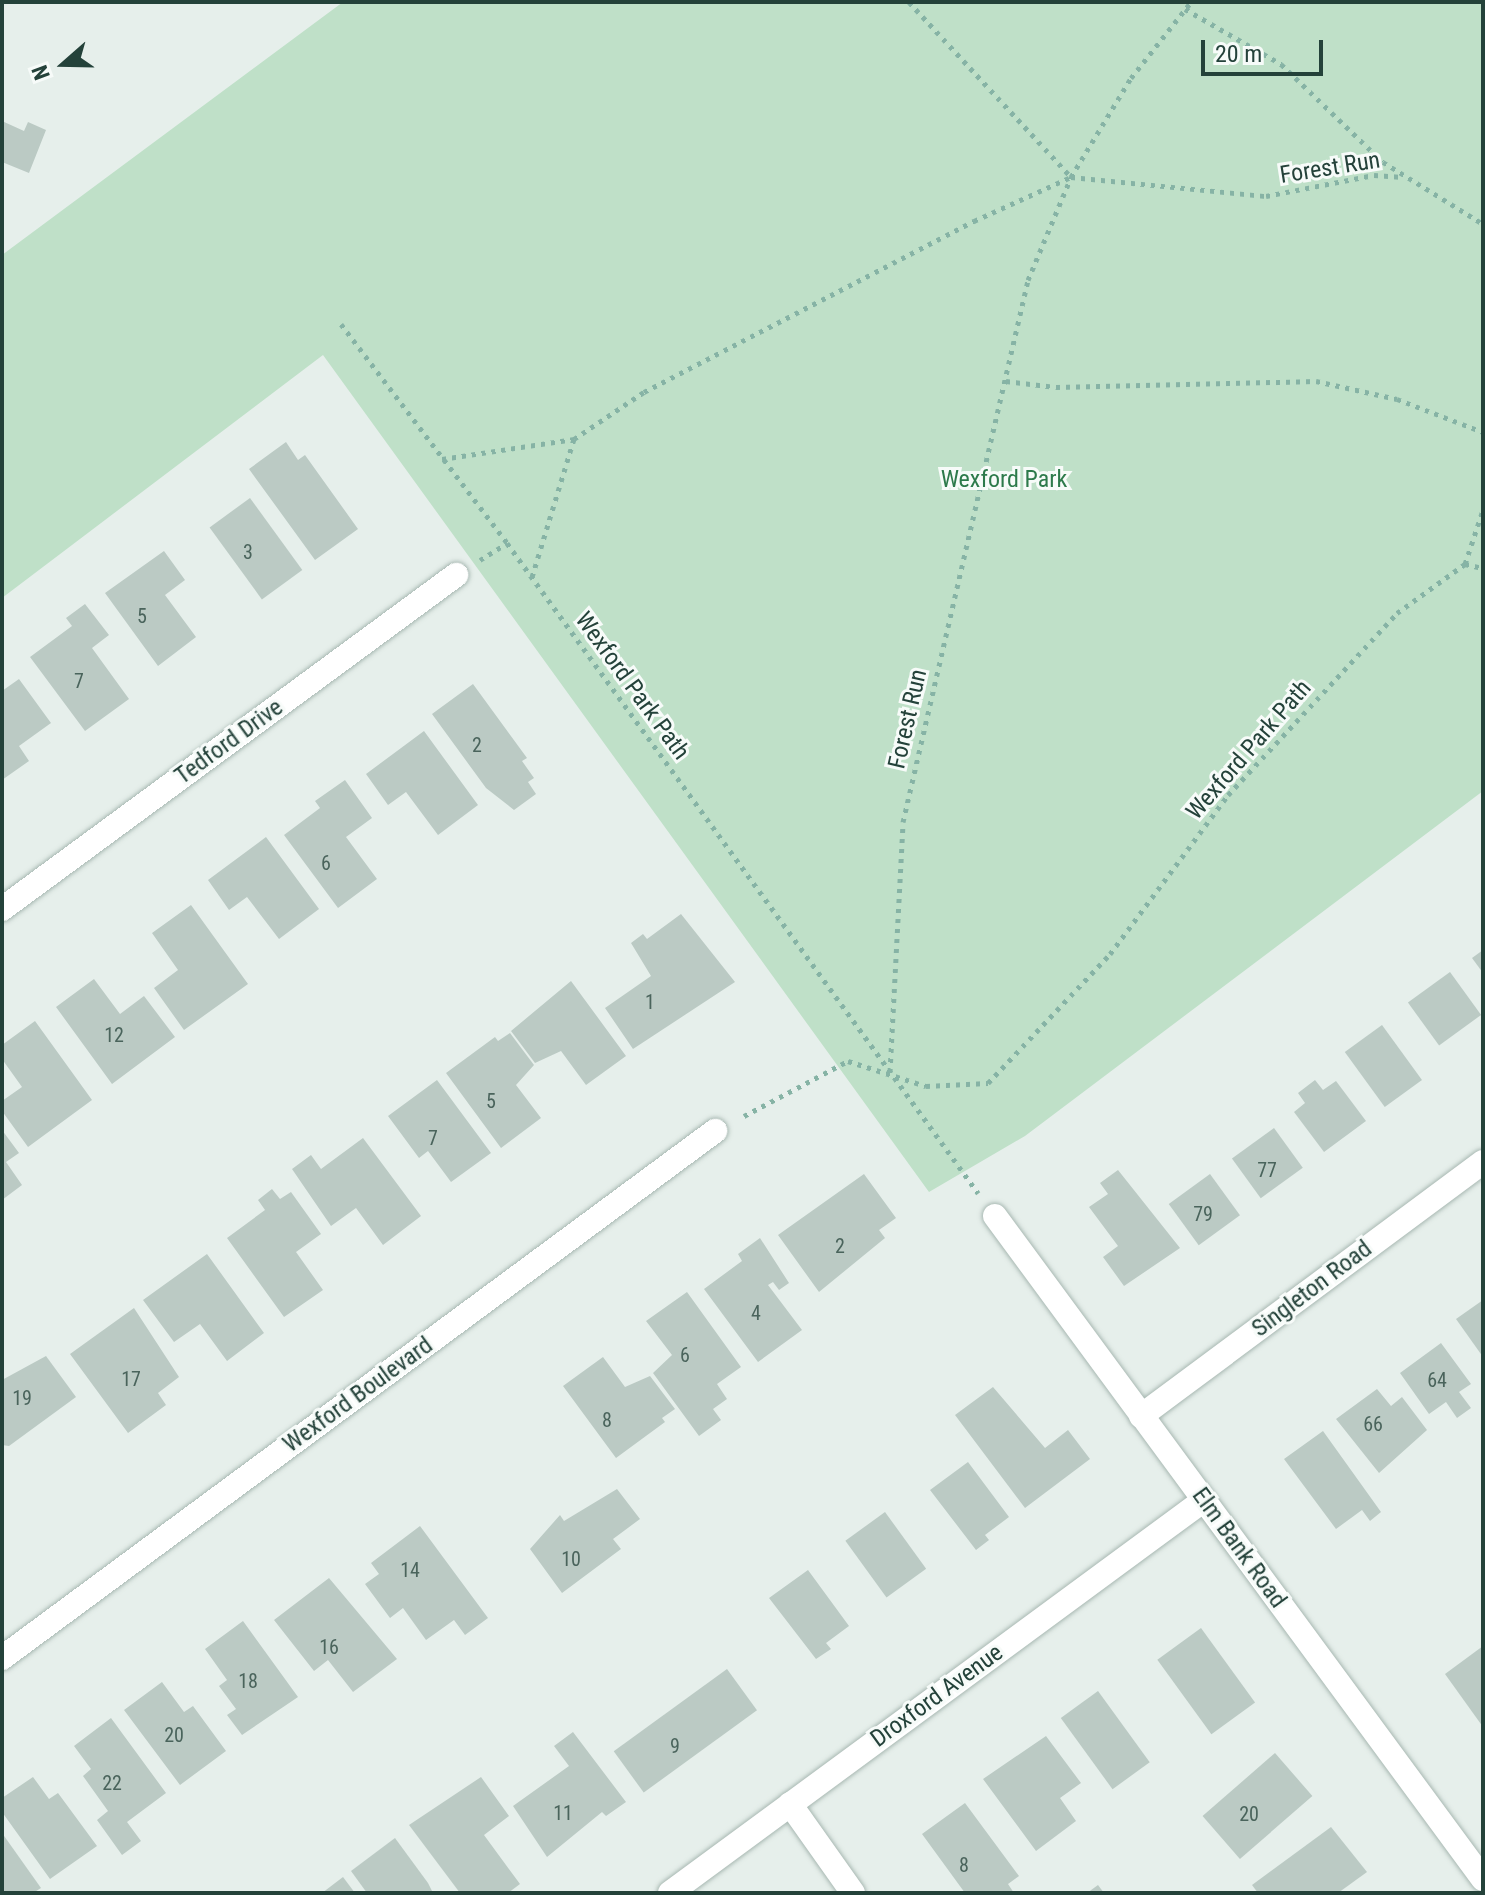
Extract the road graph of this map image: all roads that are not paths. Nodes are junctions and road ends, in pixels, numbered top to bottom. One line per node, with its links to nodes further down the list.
1 (456, 575): 2 (street, Tedford Drive)
2 (2, 909)
3 (715, 1131): 8 (street, Wexford Boulevard)
4 (1483, 1162): 6 (street, Singleton Road)
5 (995, 1216): 6 (street, Elm Bank Road)
6 (1141, 1416): 7 (street, Elm Bank Road)
7 (1204, 1500): 9 (street, Droxford Avenue); 10 (street, Elm Bank Road)
8 (2, 1658)
9 (790, 1804): 11 (street, Droxford Avenue); 12 (street)
10 (1483, 1879)
11 (670, 1893)
12 (853, 1893)

